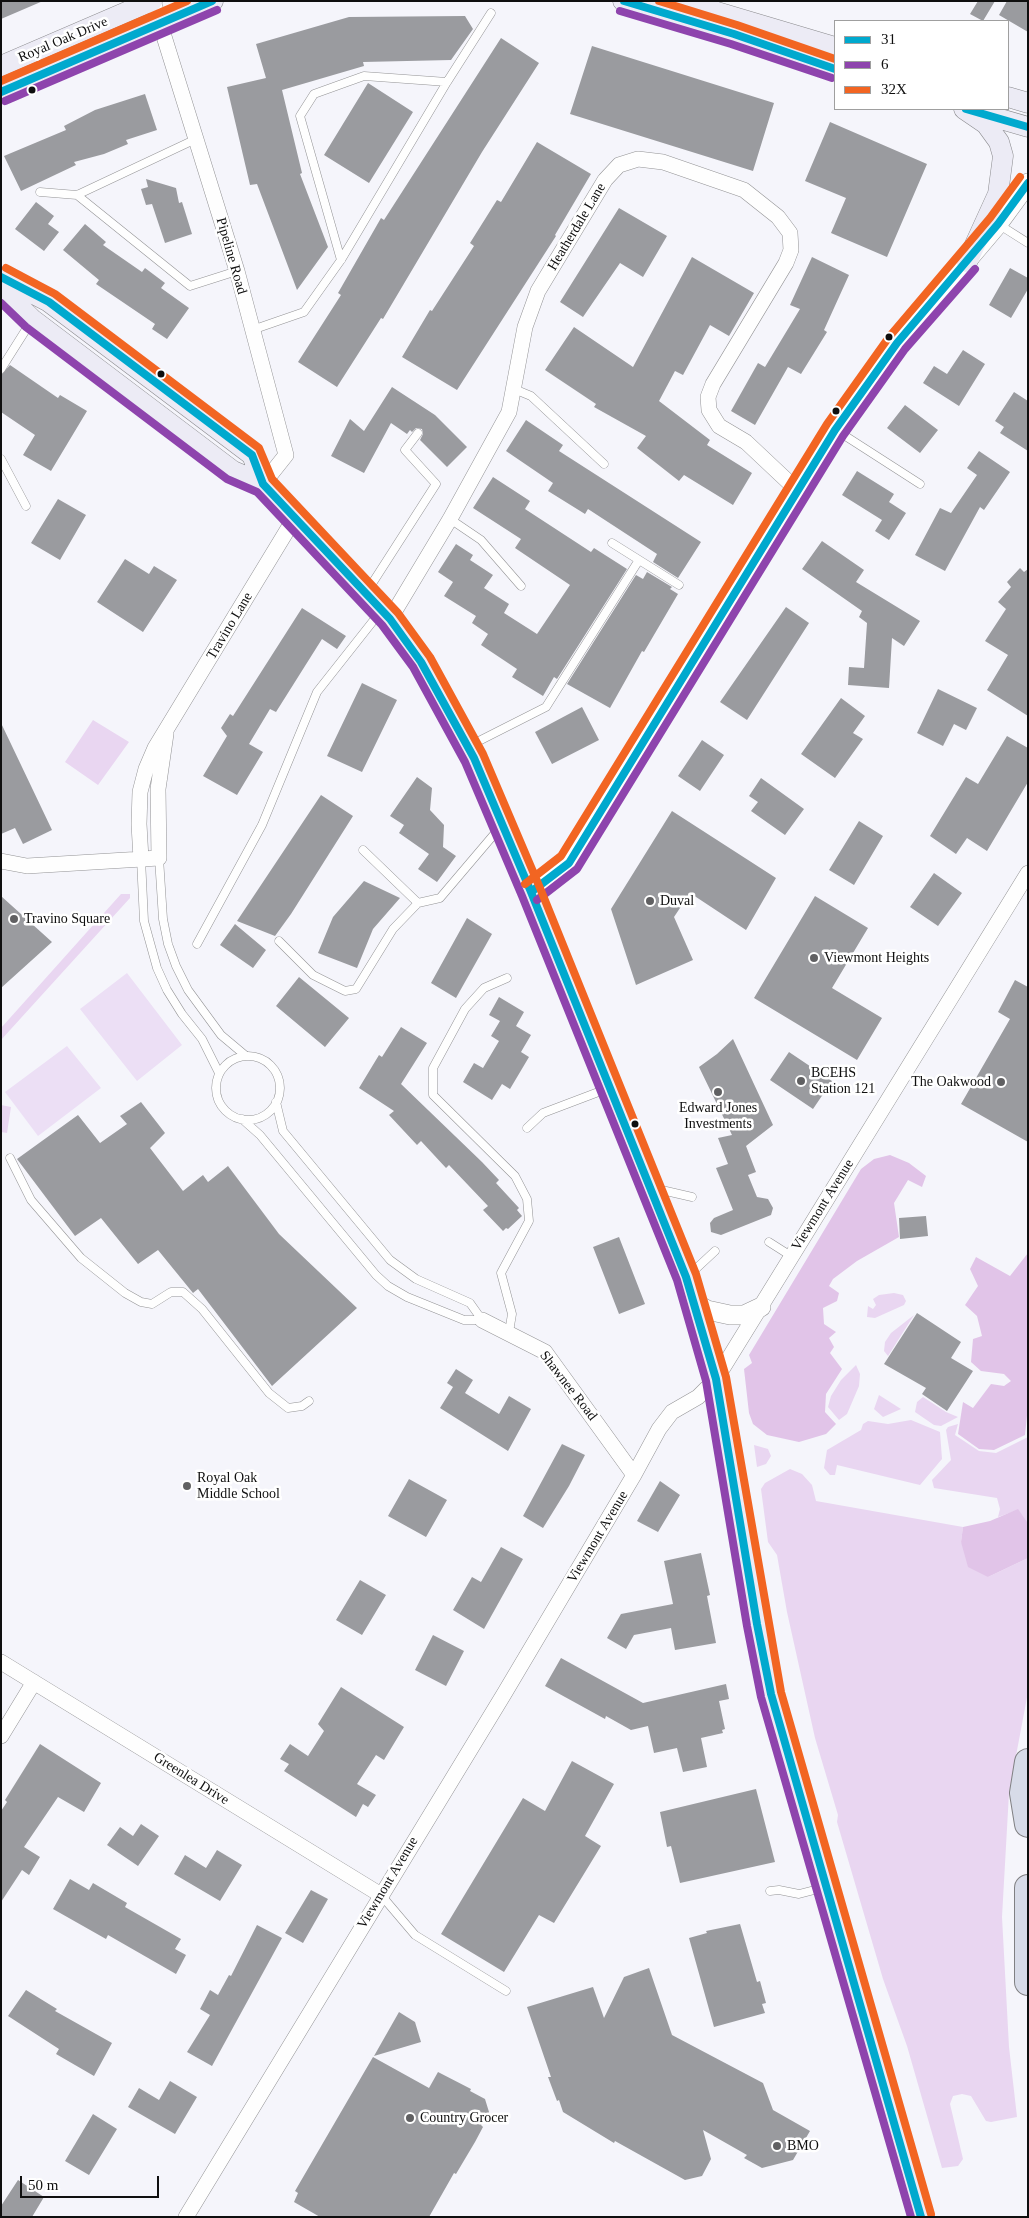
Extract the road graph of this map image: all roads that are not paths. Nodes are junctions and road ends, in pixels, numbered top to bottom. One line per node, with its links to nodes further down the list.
1 (152, 1): 6 (street, Pipeline Road); 8 (main road, Royal Oak Drive)
2 (213, 1): 6 (main road, Royal Oak Drive)
3 (623, 1): 9 (main road)
4 (680, 1): 7 (main road)
5 (491, 13): 10 (lane)
6 (160, 22): 11 (main road, Royal Oak Drive); 17 (street, Pipeline Road)
7 (834, 47)
8 (1, 66)
9 (834, 69)
10 (447, 82): 23 (lane); 23 (lane)
11 (1, 92)
12 (1009, 97): 13 (main road)
13 (1028, 103)
14 (966, 110): 24 (main road)
15 (968, 110): 16 (main road)
16 (1028, 127)
17 (196, 139): 20 (lane); 25 (street, Pipeline Road)
18 (1028, 183): 21 (street)
19 (40, 192): 20 (lane)
20 (77, 195): 25 (lane)
21 (998, 224): 22 (lane); 24 (street)
22 (1028, 243)
23 (341, 260): 29 (lane)
24 (967, 262): 32 (street)
25 (237, 271): 29 (street, Pipeline Road)
26 (1, 277): 36 (main road)
27 (1, 289): 28 (main road)
28 (32, 319): 30 (lane); 36 (main road)
29 (252, 330): 36 (street, Pipeline Road)
30 (1, 369)
31 (514, 389): 35 (lane); 38 (street, Heatherdale Lane); 41 (street, Heatherdale Lane)
32 (835, 430): 37 (lane); 38 (street)
33 (418, 433): 46 (lane)
34 (1, 459): 39 (lane)
35 (604, 464)
36 (263, 484): 40 (main road)
37 (920, 484)
38 (797, 490): 56 (street)
39 (26, 506)
40 (294, 519): 46 (main road); 48 (street, Travino Lane)
41 (450, 519): 45 (lane); 47 (street, Heatherdale Lane)
42 (612, 543): 43 (lane)
43 (639, 560): 44 (lane); 49 (lane)
44 (679, 585)
45 (521, 586)
46 (365, 595): 47 (main road)
47 (385, 615): 49 (main road); 59 (lane)
48 (166, 733): 52 (street, Travino Lane); 53 (street, Travino Lane)
49 (467, 747): 50 (main road)
50 (503, 823): 56 (main road); 57 (lane)
51 (363, 850): 57 (lane)
52 (159, 858): 53 (street); 61 (lane)
53 (141, 859): 54 (street); 62 (lane)
54 (1, 861)
55 (1028, 873): 72 (street, Viewmont Avenue)
56 (531, 892): 63 (main road)
57 (418, 903): 58 (lane)
58 (280, 941)
59 (197, 944)
60 (507, 978): 77 (lane)
61 (246, 1056): 62 (lane); 64 (lane)
62 (219, 1073): 65 (lane)
63 (609, 1088): 66 (lane); 68 (main road)
64 (276, 1102): 65 (lane); 76 (lane)
65 (242, 1119): 76 (lane)
66 (527, 1128)
67 (10, 1158): 79 (lane)
68 (649, 1187): 69 (lane); 73 (main road)
69 (692, 1196)
70 (770, 1242): 72 (lane)
71 (715, 1252): 73 (lane)
72 (791, 1256): 75 (street, Viewmont Avenue)
73 (686, 1278): 74 (main road)
74 (693, 1302): 75 (street); 78 (main road)
75 (761, 1307): 78 (street, Viewmont Avenue)
76 (482, 1320): 77 (street, Shawnee Road)
77 (509, 1332): 80 (street, Shawnee Road)
78 (716, 1379): 80 (street, Viewmont Avenue); 86 (main road)
79 (309, 1401)
80 (634, 1476): 89 (street, Viewmont Avenue)
81 (1, 1662): 82 (street, Greenlea Drive)
82 (34, 1682): 83 (street); 89 (street, Greenlea Drive)
83 (1, 1736)
84 (1028, 1762): 85 (highway)
85 (1028, 1824)
86 (826, 1888): 88 (lane); 93 (main road)
87 (1028, 1888): 90 (highway)
88 (770, 1891)
89 (381, 1895): 91 (lane); 92 (street, Viewmont Avenue)
90 (1028, 1982)
91 (506, 1991)
92 (186, 2217)
93 (921, 2217)

